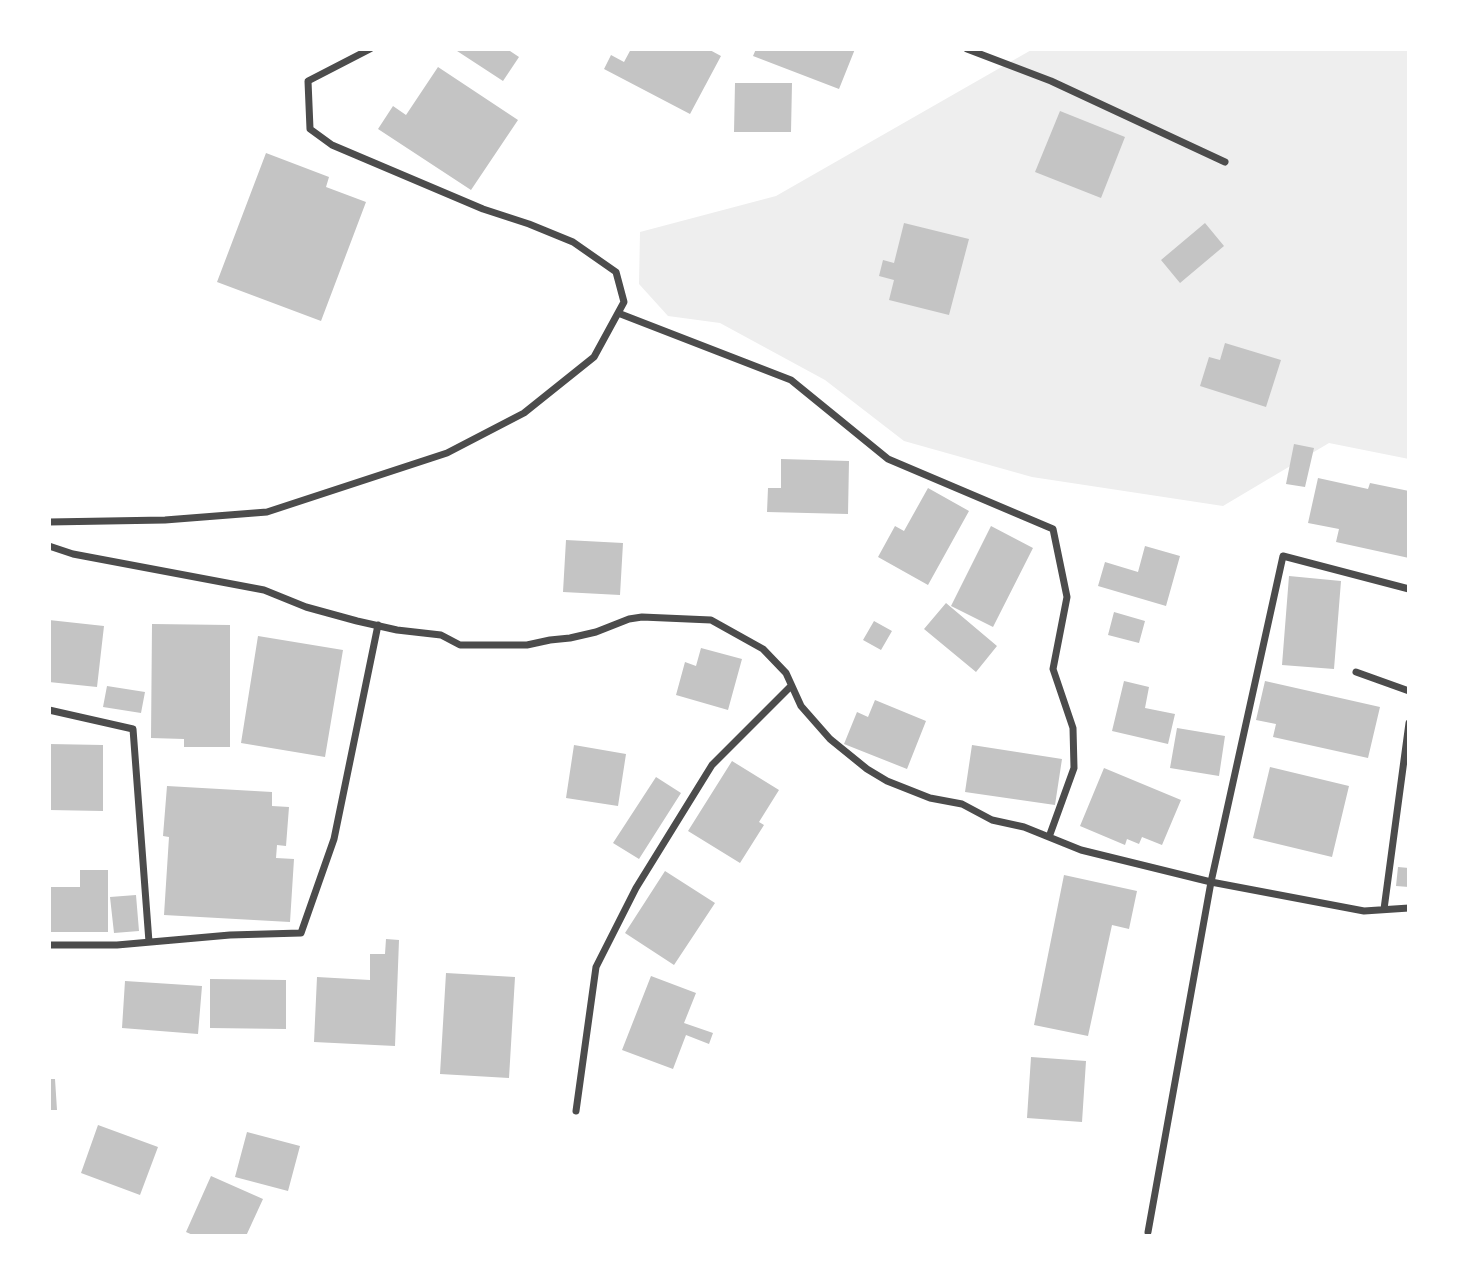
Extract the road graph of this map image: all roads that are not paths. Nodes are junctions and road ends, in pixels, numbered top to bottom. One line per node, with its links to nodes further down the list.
1 (370, 49): 4 (street)
2 (968, 49): 3 (street)
3 (1225, 162)
4 (618, 313): 5 (street); 14 (street)
5 (49, 522)
6 (49, 546): 8 (street)
7 (1409, 589): 15 (street)
8 (378, 625): 10 (street); 18 (street)
9 (1356, 672): 11 (street)
10 (791, 686): 14 (street); 20 (street)
11 (1409, 691)
12 (49, 710): 18 (street)
13 (1409, 723): 17 (street)
14 (1049, 837): 15 (street)
15 (1211, 882): 17 (street); 21 (street)
16 (1409, 908): 17 (street)
17 (1384, 909)
18 (149, 942): 19 (street)
19 (49, 945)
20 (576, 1111)
21 (1148, 1232)

